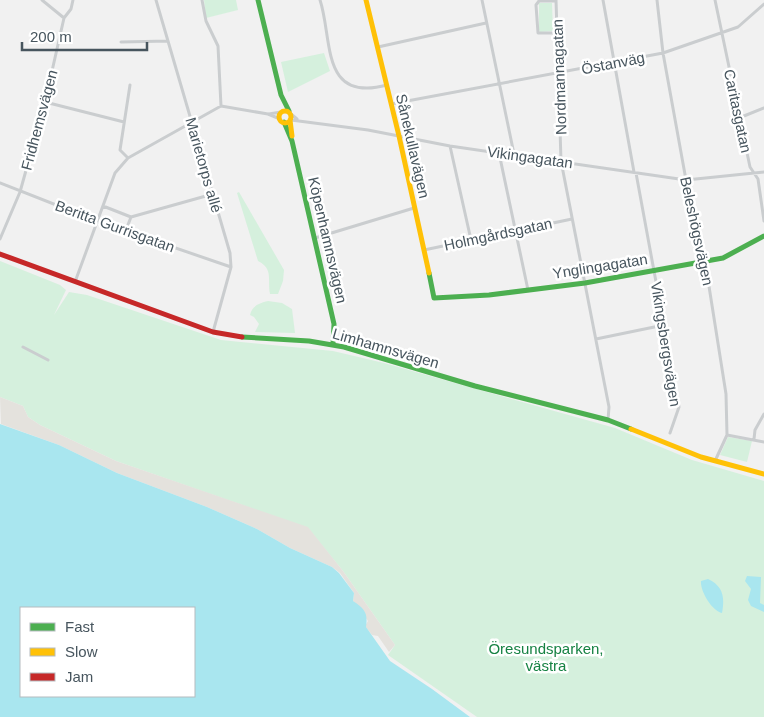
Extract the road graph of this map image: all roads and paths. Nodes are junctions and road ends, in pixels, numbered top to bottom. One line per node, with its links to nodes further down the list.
1 (42, 0): 14 (street)
2 (73, 0): 14 (street, Fridhemsvägen)
3 (156, 0): 18 (street, Marietorps allé)
4 (202, 0): 30 (street)
5 (258, 0): 27 (street, Köpenhamnsvägen)
6 (320, 0): 26 (street)
7 (366, 0): 20 (street, Sånekullavägen)
8 (482, 0): 15 (street)
9 (556, 0): 16 (street, Nordmannagatan); 16 (street)
10 (603, 0): 22 (street, Vikingsbergsvägen)
11 (657, 0): 21 (street, Beleshögsvägen)
12 (715, 0): 17 (street, Caritasgatan)
13 (764, 4): 17 (street, Östanväg)
14 (64, 18): 28 (street, Fridhemsvägen)
15 (486, 23): 20 (street); 24 (street)
16 (557, 33): 23 (street, Nordmannagatan)
17 (721, 34): 21 (street, Östanväg); 35 (street, Caritasgatan)
18 (168, 41): 19 (street); 38 (street, Marietorps allé)
19 (121, 42)
20 (377, 48): 26 (street, Sånekullavägen)
21 (663, 53): 22 (street, Östanväg); 49 (street, Beleshögsvägen)
22 (614, 64): 23 (street, Östanväg); 46 (street, Vikingsbergsvägen)
23 (559, 73): 24 (street, Östanväg); 45 (street, Nordmannagatan)
24 (500, 84): 29 (street, Östanväg); 43 (street)
25 (130, 85): 37 (street)
26 (386, 85): 29 (street, Sånekullavägen)
27 (281, 95): 32 (street, Köpenhamnsvägen); 34 (street, Köpenhamnsvägen)
28 (45, 102): 37 (street); 51 (street, Fridhemsvägen)
29 (391, 104): 39 (street, Sånekullavägen)
30 (221, 106): 33 (street); 38 (street)
31 (764, 108): 35 (street)
32 (281, 112): 33 (street); 34 (street); 36 (street, Köpenhamnsvägen)
33 (268, 114): 36 (street)
34 (290, 116): 36 (street); 39 (street, Vikingagatan); 40 (street, Köpenhamnsvägen)
35 (739, 118): 48 (street, Caritasgatan)
36 (282, 121): 40 (street, Köpenhamnsvägen)
37 (124, 122): 44 (street)
38 (192, 123): 44 (street); 52 (street, Marietorps allé)
39 (399, 136): 41 (street, Vikingagatan); 54 (street, Sånekullavägen)
40 (292, 142): 62 (street, Köpenhamnsvägen)
41 (450, 146): 42 (street, Vikingagatan); 64 (street)
42 (499, 153): 43 (street, Vikingagatan); 60 (street)
43 (514, 154): 45 (street, Vikingagatan)
44 (128, 158): 53 (street)
45 (561, 161): 46 (street, Vikingagatan); 56 (street, Nordmannagatan)
46 (635, 172): 49 (street, Vikingagatan); 69 (street, Vikingsbergsvägen)
47 (764, 172): 48 (street, Vikingagatan)
48 (754, 173): 49 (street, Vikingagatan); 58 (street, Caritasgatan)
49 (686, 180): 67 (street, Beleshögsvägen)
50 (0, 183): 51 (street, Beritta Gurrisgatan)
51 (20, 192): 57 (street, Beritta Gurrisgatan); 63 (street, Fridhemsvägen)
52 (213, 194): 55 (street); 68 (street, Marietorps allé)
53 (103, 206): 55 (street); 57 (street)
54 (414, 208): 62 (street); 65 (street, Sånekullavägen)
55 (131, 217): 59 (street)
56 (572, 219): 60 (street, Holmgårdsgatan); 71 (street, Nordmannagatan)
57 (97, 221): 59 (street, Beritta Gurrisgatan); 70 (street)
58 (764, 221)
59 (126, 230): 68 (street, Beritta Gurrisgatan)
60 (516, 230): 64 (street, Holmgårdsgatan); 72 (street)
61 (764, 236): 67 (street, Ynglingagatan)
62 (314, 238): 77 (street, Köpenhamnsvägen)
63 (0, 239)
64 (471, 240): 65 (street, Holmgårdsgatan)
65 (424, 250): 73 (street, Sånekullavägen)
66 (0, 254): 70 (street, Limhamnsvägen)
67 (705, 261): 69 (street, Ynglingagatan); 85 (street, Beleshögsvägen)
68 (231, 268): 75 (street, Marietorps allé)
69 (654, 270): 71 (street, Ynglingagatan); 74 (street, Vikingsbergsvägen)
70 (75, 282): 75 (street, Limhamnsvägen)
71 (584, 283): 72 (street, Ynglingagatan); 76 (street, Nordmannagatan)
72 (528, 290): 73 (street, Ynglingagatan)
73 (434, 298)
74 (664, 325): 76 (street); 83 (street, Vikingsbergsvägen)
75 (213, 332): 77 (street, Limhamnsvägen)
76 (596, 339): 81 (street, Nordmannagatan)
77 (332, 344): 81 (street, Limhamnsvägen)
78 (23, 347): 79 (street)
79 (48, 360)
80 (764, 414): 86 (street)
81 (608, 420): 88 (street, Limhamnsvägen)
82 (667, 424): 83 (street, Vikingsbergsvägen)
83 (672, 426): 84 (street, Vikingsbergsvägen)
84 (670, 433)
85 (726, 434): 86 (street); 88 (street, Beleshögsvägen)
86 (754, 439): 87 (street)
87 (764, 442)
88 (715, 461): 89 (street, Limhamnsvägen)
89 (764, 474)

